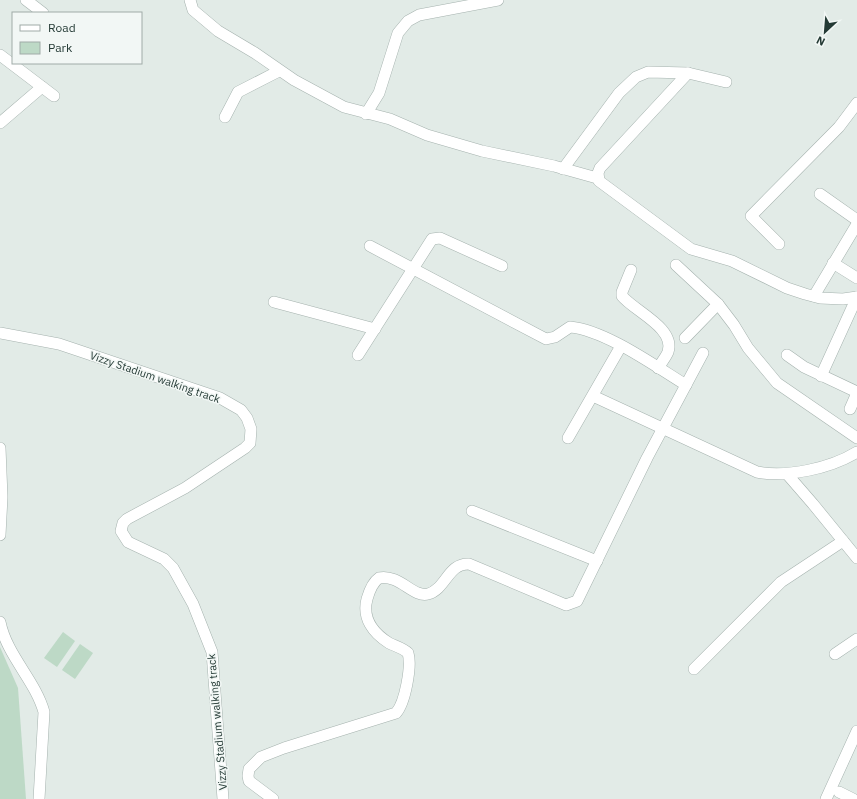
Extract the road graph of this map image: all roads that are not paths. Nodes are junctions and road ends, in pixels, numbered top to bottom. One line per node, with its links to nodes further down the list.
1 (26, 0): 4 (street)
2 (190, 0): 6 (street)
3 (498, 0): 12 (street)
4 (42, 12)
5 (0, 55): 9 (street)
6 (279, 71): 12 (street); 13 (street)
7 (688, 73): 8 (street); 15 (street); 16 (street)
8 (726, 82)
9 (42, 87): 10 (street); 14 (street)
10 (54, 96)
11 (857, 103): 20 (street)
12 (366, 114): 15 (street)
13 (225, 117)
14 (0, 123)
15 (563, 169): 16 (street)
16 (597, 178): 28 (street)
17 (820, 194): 18 (street)
18 (857, 220)
19 (857, 224): 22 (street)
20 (779, 244)
21 (370, 246): 25 (street)
22 (833, 264): 27 (street); 28 (street)
23 (676, 265): 31 (street)
24 (502, 266): 25 (street)
25 (412, 268): 32 (street); 35 (street)
26 (631, 270): 39 (street)
27 (857, 278)
28 (814, 296): 29 (street)
29 (857, 297): 40 (street)
30 (274, 302): 32 (street)
31 (718, 304): 34 (street); 47 (street)
32 (375, 329): 37 (street)
33 (0, 333): 63 (street, Vizzy Stadium walking track)
34 (685, 338)
35 (621, 346): 39 (street); 43 (street)
36 (702, 352): 41 (street)
37 (358, 355)
38 (786, 355): 40 (street)
39 (658, 368): 41 (street)
40 (821, 376): 42 (street)
41 (686, 384): 45 (street)
42 (857, 392): 44 (street)
43 (593, 396): 45 (street); 46 (street)
44 (850, 409)
45 (663, 428): 50 (street); 55 (street)
46 (568, 438)
47 (857, 438)
48 (0, 448): 52 (street)
49 (857, 452): 50 (street)
50 (787, 474): 53 (street)
51 (472, 511): 55 (street)
52 (0, 535)
53 (843, 541): 54 (street); 59 (street)
54 (857, 558)
55 (597, 561): 64 (street)
56 (0, 622): 62 (street)
57 (857, 639): 58 (street)
58 (835, 654)
59 (694, 669)
60 (857, 732): 65 (street)
61 (839, 792): 66 (street)
62 (39, 799)
63 (223, 799)
64 (273, 799)
65 (826, 799)
66 (853, 799)

